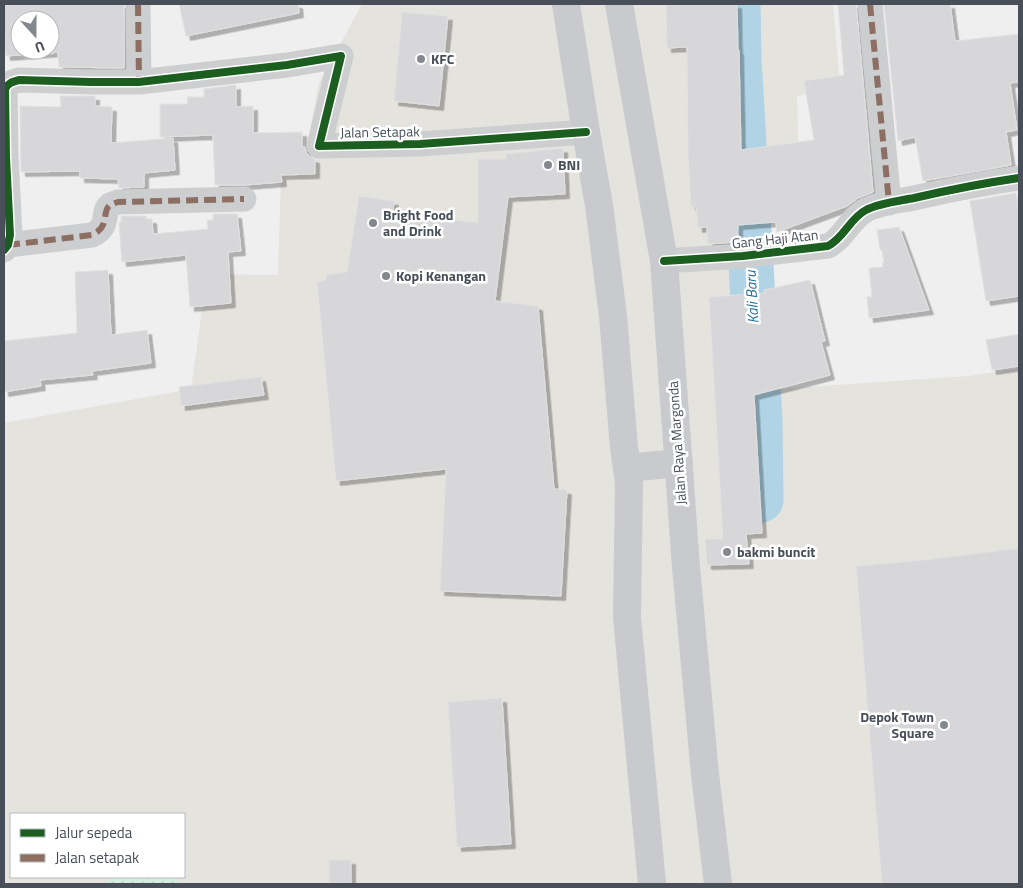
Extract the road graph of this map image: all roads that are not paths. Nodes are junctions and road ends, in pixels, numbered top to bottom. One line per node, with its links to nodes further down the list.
1 (138, 4): 5 (street)
2 (566, 4): 7 (main road)
3 (619, 4): 12 (main road, Jalan Raya Margonda)
4 (870, 4): 10 (street)
5 (139, 82): 6 (street); 7 (street, Jalan Setapak)
6 (6, 84): 11 (street)
7 (586, 132): 14 (main road)
8 (1019, 178): 10 (street, Gang Haji Atan)
9 (244, 199): 11 (street)
10 (889, 203): 12 (street, Gang Haji Atan)
11 (6, 248)
12 (664, 261): 13 (main road, Jalan Raya Margonda)
13 (679, 463): 14 (main road); 16 (main road, Jalan Raya Margonda)
14 (627, 468): 15 (main road)
15 (652, 884)
16 (718, 884)

